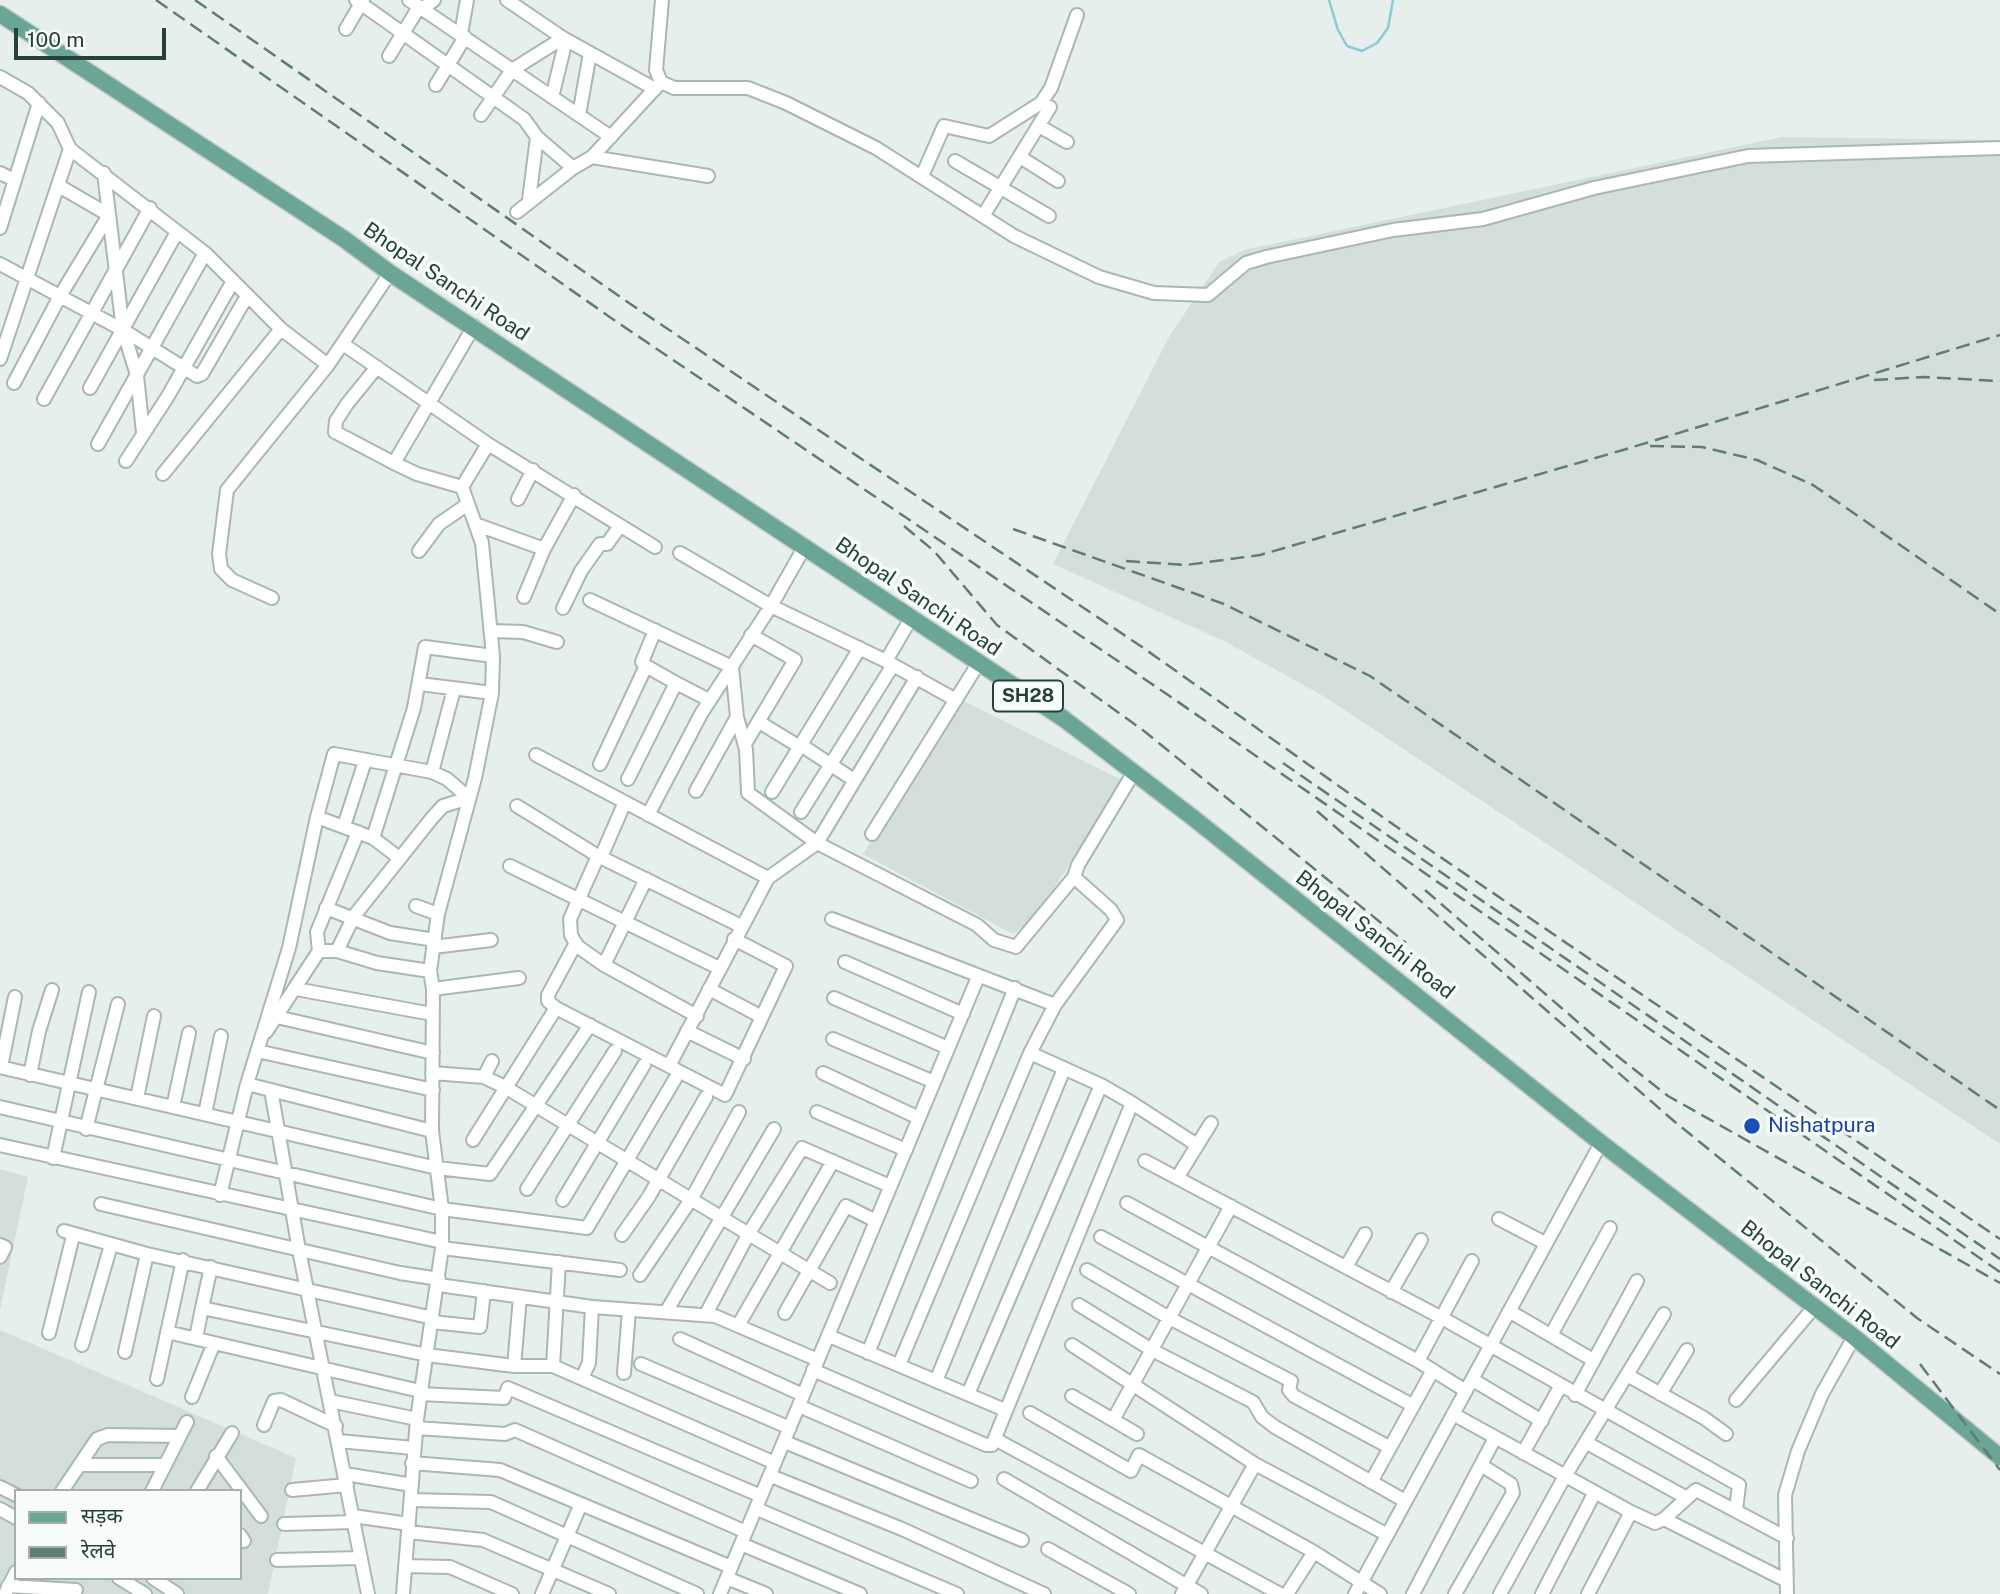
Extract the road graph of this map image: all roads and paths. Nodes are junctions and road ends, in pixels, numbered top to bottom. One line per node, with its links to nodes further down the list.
1 (434, 0): 6 (street)
2 (467, 0): 11 (street)
3 (507, 0): 12 (street)
4 (662, 0): 19 (street)
5 (360, 1): 9 (street); 10 (street)
6 (417, 5): 10 (street); 11 (street)
7 (0, 13): 55 (main road, Bhopal Sanchi Road / SH28)
8 (1077, 15): 39 (street)
9 (346, 29)
10 (403, 33): 14 (street); 15 (street)
11 (463, 36): 15 (street); 16 (street)
12 (565, 38): 13 (street); 16 (street); 21 (street)
13 (590, 53): 19 (street); 25 (street)
14 (389, 55)
15 (448, 65): 18 (street); 20 (street)
16 (512, 70): 20 (street); 21 (street)
17 (0, 77): 22 (street)
18 (436, 85)
19 (658, 85): 28 (street); 39 (street)
20 (492, 97): 24 (street); 27 (street)
21 (552, 97): 25 (street)
22 (38, 103): 31 (street); 40 (street)
23 (1050, 107): 26 (street)
24 (481, 114)
25 (579, 115): 28 (street)
26 (1039, 126): 29 (street); 33 (street)
27 (537, 137): 35 (street); 44 (street)
28 (611, 137): 32 (street)
29 (1067, 142)
30 (2000, 148): 48 (street)
31 (70, 149): 37 (street); 42 (street)
32 (592, 157): 35 (street); 38 (street)
33 (1020, 157): 41 (street); 43 (street)
34 (955, 161): 43 (street)
35 (573, 168): 44 (street)
36 (0, 173): 40 (street)
37 (104, 173): 45 (street); 47 (street)
38 (708, 176)
39 (922, 176): 48 (street)
40 (14, 180): 50 (street)
41 (1058, 181)
42 (59, 186): 47 (street); 56 (street)
43 (1002, 188): 48 (street); 49 (street)
44 (529, 200): 46 (street)
45 (150, 208): 51 (street); 54 (street)
46 (517, 212)
47 (109, 215): 54 (street); 58 (street)
48 (983, 216)
49 (1049, 216)
50 (1, 220)
51 (177, 232): 52 (street); 63 (street)
52 (205, 253): 57 (street); 65 (street)
53 (0, 264): 56 (street)
54 (117, 272): 60 (street); 63 (street)
55 (390, 273): 61 (main road, Bhopal Sanchi Road / SH28); 64 (street)
56 (27, 278): 58 (street); 66 (street)
57 (233, 281): 59 (street); 68 (street)
58 (60, 296): 60 (street); 71 (street)
59 (247, 296): 62 (street); 68 (street)
60 (92, 313): 63 (street); 73 (street)
61 (474, 327): 74 (street); 88 (main road, Bhopal Sanchi Road / SH28)
62 (281, 329): 67 (street); 81 (street)
63 (123, 330): 65 (street); 70 (street); 72 (street)
64 (343, 344): 67 (street); 69 (street)
65 (150, 348): 68 (street); 70 (street)
66 (0, 359)
67 (328, 365): 94 (street)
68 (185, 367): 75 (street)
69 (377, 368): 74 (street); 79 (street)
70 (137, 375): 75 (street); 76 (street)
71 (14, 383)
72 (90, 388)
73 (44, 399)
74 (427, 404): 77 (street); 79 (street)
75 (143, 433): 78 (street)
76 (98, 444)
77 (488, 444): 80 (street); 82 (street)
78 (126, 461)
79 (394, 463): 82 (street)
80 (533, 470): 83 (street); 84 (street)
81 (163, 474)
82 (462, 487): 85 (street)
83 (574, 495): 87 (street); 90 (street)
84 (518, 499)
85 (468, 504): 86 (street); 91 (street)
86 (475, 524): 90 (street); 98 (street)
87 (620, 526): 89 (street); 97 (street)
88 (805, 546): 96 (street); 99 (main road, Bhopal Sanchi Road / SH28)
89 (655, 547)
90 (544, 550): 93 (street)
91 (419, 551)
92 (680, 553): 96 (street)
93 (524, 597)
94 (272, 598)
95 (590, 600): 100 (street)
96 (771, 606): 101 (street); 103 (street)
97 (563, 608)
98 (491, 620): 102 (street); 104 (street)
99 (910, 620): 105 (street); 106 (main road, Bhopal Sanchi Road / SH28)
100 (655, 630): 107 (street); 108 (street)
101 (751, 635): 108 (street); 117 (street)
102 (557, 642)
103 (860, 648): 105 (street); 119 (street)
104 (494, 656): 111 (street); 113 (street)
105 (890, 663): 109 (street); 123 (street)
106 (978, 664): 114 (street); 126 (main road, Bhopal Sanchi Road / SH28)
107 (646, 666): 110 (street); 122 (street)
108 (732, 667): 115 (street); 116 (street)
109 (917, 677): 114 (street); 128 (street)
110 (676, 683): 115 (street); 127 (street)
111 (420, 684): 112 (street); 124 (street)
112 (454, 690): 113 (street); 125 (street)
113 (492, 693): 131 (street)
114 (956, 699): 139 (street)
115 (709, 700): 135 (street)
116 (737, 717): 118 (street); 129 (street)
117 (759, 722): 118 (street); 119 (street)
118 (745, 744): 141 (street)
119 (801, 746): 123 (street); 130 (street)
120 (536, 755): 132 (street)
121 (365, 761): 124 (street); 136 (street); 137 (street)
122 (600, 764)
123 (830, 764): 128 (street); 134 (street)
124 (395, 766): 125 (street); 140 (street)
125 (432, 772): 131 (street)
126 (1134, 772): 145 (street); 235 (main road, Bhopal Sanchi Road / SH28)
127 (628, 779)
128 (854, 780): 141 (street)
129 (696, 791)
130 (772, 792)
131 (469, 798): 142 (street); 151 (street)
132 (625, 802): 135 (street); 143 (street)
133 (517, 806): 143 (street)
134 (801, 812)
135 (648, 815): 146 (street)
136 (317, 817): 137 (street); 189 (street)
137 (344, 826): 138 (street)
138 (358, 832): 140 (street); 150 (street)
139 (872, 834)
140 (373, 838): 142 (street)
141 (817, 843): 145 (street); 146 (street)
142 (398, 857): 152 (street)
143 (600, 857): 147 (street); 148 (street)
144 (510, 866): 148 (street)
145 (1074, 877): 177 (street)
146 (768, 878): 155 (street)
147 (646, 879): 154 (street); 155 (street)
148 (580, 900): 154 (street); 158 (street)
149 (416, 906): 151 (street)
150 (326, 908): 152 (street); 160 (street)
151 (438, 914): 159 (street)
152 (354, 916): 159 (street); 161 (street)
153 (832, 919): 166 (street)
154 (625, 922): 163 (street); 164 (street)
155 (741, 926): 156 (street)
156 (734, 939): 164 (street); 184 (street)
157 (491, 940): 159 (street)
158 (576, 943): 163 (street); 178 (street)
159 (434, 944): 165 (street)
160 (318, 951): 161 (street); 169 (street)
161 (337, 951): 165 (street)
162 (845, 962): 180 (street)
163 (604, 965): 182 (street)
164 (719, 968): 171 (street)
165 (430, 971): 170 (street)
166 (978, 977): 168 (street); 180 (street)
167 (519, 978): 170 (street)
168 (1015, 988): 177 (street); 323 (street)
169 (296, 989): 179 (street); 183 (street)
170 (433, 989): 179 (street)
171 (709, 989): 182 (street); 184 (street)
172 (52, 990): 204 (street)
173 (89, 992): 207 (street)
174 (15, 997): 200 (street)
175 (834, 998): 191 (street)
176 (118, 1004): 212 (street)
177 (1055, 1005): 194 (street)
178 (556, 1008): 185 (street); 211 (street)
179 (432, 1014): 195 (street)
180 (963, 1014): 191 (street)
181 (154, 1016): 216 (street)
182 (696, 1016): 186 (street)
183 (277, 1017): 189 (street); 195 (street)
184 (762, 1017): 196 (street)
185 (590, 1025): 199 (street); 218 (street)
186 (687, 1031): 196 (street); 199 (street)
187 (189, 1033): 220 (street)
188 (222, 1036): 223 (street)
189 (262, 1038): 192 (street)
190 (833, 1039): 208 (street)
191 (947, 1048): 208 (street)
192 (257, 1051): 209 (street); 214 (street)
193 (615, 1051): 228 (street)
194 (1030, 1053): 201 (street); 329 (street)
195 (432, 1054): 202 (street)
196 (744, 1059): 199 (street)
197 (492, 1061): 205 (street)
198 (644, 1065): 234 (street)
199 (669, 1066)
200 (0, 1067): 204 (street)
201 (1064, 1069): 210 (street); 338 (street)
202 (432, 1073): 205 (street); 214 (street)
203 (823, 1073): 224 (street)
204 (30, 1075): 207 (street)
205 (484, 1077): 211 (street)
206 (675, 1079): 241 (street)
207 (67, 1082): 212 (street); 225 (street)
208 (934, 1082): 224 (street)
209 (247, 1084): 213 (street); 226 (street)
210 (1101, 1085): 217 (street); 343 (street)
211 (505, 1087): 218 (street); 233 (street)
212 (95, 1089): 216 (street); 229 (street)
213 (271, 1090): 231 (street); 232 (street)
214 (433, 1090): 231 (street)
215 (706, 1097): 247 (street)
216 (137, 1098): 220 (street)
217 (1132, 1103): 237 (street); 352 (street)
218 (538, 1105): 228 (street); 244 (street)
219 (0, 1107): 225 (street)
220 (173, 1107): 223 (street)
221 (738, 1112): 251 (street)
222 (817, 1112): 238 (street)
223 (205, 1114): 226 (street)
224 (919, 1118): 238 (street)
225 (59, 1122): 229 (street); 239 (street)
226 (239, 1123): 232 (street); 240 (street)
227 (1210, 1123): 237 (street)
228 (569, 1125): 234 (street); 249 (street)
229 (86, 1129): 240 (street)
230 (774, 1129): 258 (street)
231 (432, 1131): 244 (street)
232 (279, 1133): 244 (street); 245 (street)
233 (473, 1140)
234 (599, 1142): 241 (street); 252 (street)
235 (1601, 1143): 267 (street); 295 (main road, Bhopal Sanchi Road / SH28)
236 (0, 1146): 239 (street)
237 (1197, 1146): 246 (street)
238 (906, 1150): 248 (street)
239 (53, 1158): 250 (street)
240 (228, 1159): 245 (street); 250 (street)
241 (629, 1160): 247 (street); 256 (street)
242 (833, 1161): 248 (street); 262 (street); 273 (street)
243 (1145, 1161): 246 (street)
244 (438, 1168): 256 (street)
245 (286, 1173): 256 (street); 257 (street)
246 (1177, 1178): 255 (street)
247 (659, 1180): 251 (street); 264 (street)
248 (890, 1186): 260 (street)
249 (527, 1189)
250 (220, 1195): 257 (street)
251 (692, 1198): 258 (street); 284 (street)
252 (563, 1200)
253 (1127, 1203): 271 (street)
254 (101, 1204): 272 (street)
255 (1231, 1206): 271 (street); 279 (street)
256 (442, 1209): 270 (street)
257 (293, 1212): 270 (street); 272 (street)
258 (722, 1216): 262 (street); 300 (street)
259 (1499, 1219): 267 (street)
260 (876, 1221): 283 (street); 312 (street)
261 (1609, 1228): 311 (street)
262 (749, 1233): 273 (street); 302 (street)
263 (1364, 1234): 279 (street)
264 (622, 1235)
265 (1101, 1237): 288 (street)
266 (1421, 1240): 291 (street)
267 (1545, 1243): 299 (street)
268 (0, 1245): 275 (street)
269 (111, 1245): 274 (street); 310 (street); 318 (street)
270 (442, 1245): 278 (street); 286 (street)
271 (1209, 1246): 288 (street); 326 (street)
272 (299, 1250): 286 (street); 289 (street)
273 (780, 1253): 283 (street); 307 (street)
274 (147, 1254): 276 (street); 322 (street)
275 (0, 1257)
276 (183, 1260): 280 (street); 308 (street)
277 (1472, 1261): 304 (street)
278 (559, 1262): 281 (street); 293 (street)
279 (1346, 1266): 291 (street)
280 (211, 1267): 289 (street); 297 (street)
281 (620, 1270)
282 (1087, 1270): 305 (street)
283 (811, 1271): 287 (street); 301 (street)
284 (640, 1275)
285 (1637, 1281): 325 (street)
286 (439, 1282): 290 (street); 306 (street)
287 (830, 1283)
288 (1189, 1283): 305 (street); 351 (street)
289 (307, 1291): 306 (street); 309 (street)
290 (484, 1291): 292 (street); 306 (street)
291 (1391, 1292): 304 (street)
292 (520, 1297): 293 (street); 330 (street)
293 (555, 1302): 296 (street); 331 (street)
294 (1079, 1304): 321 (street)
295 (1815, 1306): 313 (main road, Bhopal Sanchi Road / SH28); 348 (street)
296 (592, 1307): 298 (street); 336 (street)
297 (202, 1308): 309 (street); 314 (street)
298 (629, 1310): 300 (street); 334 (street)
299 (1509, 1311): 311 (street); 319 (street)
300 (666, 1312): 302 (street)
301 (785, 1313)
302 (706, 1314): 307 (street)
303 (1664, 1314): 335 (street)
304 (1442, 1318): 319 (street); 326 (street)
305 (1171, 1319): 321 (street); 372 (street)
306 (432, 1320): 324 (street)
307 (739, 1324): 328 (street)
308 (167, 1332): 314 (street); 337 (street)
309 (315, 1332): 324 (street); 332 (street)
310 (49, 1333)
311 (1551, 1335): 325 (street)
312 (828, 1336): 323 (street); 328 (street)
313 (1854, 1337): 376 (main road, Bhopal Sanchi Road / SH28); 412 (street)
314 (196, 1338): 316 (street)
315 (680, 1339): 350 (street)
316 (214, 1343): 332 (street); 347 (street)
317 (1072, 1345): 339 (street)
318 (82, 1346)
319 (1491, 1346): 340 (street); 341 (street)
320 (1687, 1349): 344 (street)
321 (1152, 1350): 339 (street); 387 (street)
322 (125, 1352)
323 (868, 1353): 329 (street)
324 (427, 1355): 330 (street); 342 (street)
325 (1593, 1360): 346 (street)
326 (1418, 1361): 333 (street)
327 (641, 1364): 362 (street)
328 (815, 1365): 350 (street); 368 (street)
329 (899, 1365): 338 (street)
330 (514, 1366): 331 (street)
331 (553, 1366): 336 (street)
332 (322, 1367): 342 (street); 349 (street)
333 (1433, 1370): 340 (street); 351 (street)
334 (624, 1373)
335 (1627, 1375): 344 (street); 353 (street)
336 (582, 1378): 382 (street)
337 (157, 1379)
338 (936, 1381): 343 (street)
339 (1133, 1382): 356 (street); 378 (street)
340 (1470, 1385): 355 (street); 357 (street)
341 (1560, 1387): 346 (street); 357 (street)
342 (420, 1392): 359 (street); 399 (street)
343 (968, 1394): 352 (street)
344 (1660, 1394): 365 (street)
345 (1072, 1395): 356 (street)
346 (1575, 1395): 353 (street)
347 (192, 1397)
348 (1736, 1400)
349 (330, 1401): 359 (street); 361 (street)
350 (801, 1401): 362 (street); 386 (street)
351 (1412, 1405): 372 (street)
352 (1005, 1410): 368 (street)
353 (1604, 1412): 371 (street); 402 (street)
354 (1030, 1413): 401 (street)
355 (1453, 1414): 367 (street); 398 (street)
356 (1113, 1420): 364 (street)
357 (1542, 1421): 374 (street)
358 (187, 1422): 366 (street)
359 (416, 1423): 373 (street); 411 (street)
360 (264, 1424): 361 (street)
361 (336, 1426): 369 (street)
362 (790, 1428): 370 (street)
363 (232, 1433): 375 (street)
364 (1137, 1434)
365 (1726, 1434)
366 (179, 1436): 379 (street); 380 (street)
367 (1495, 1438): 374 (street); 381 (street)
368 (995, 1439): 416 (street)
369 (339, 1441): 373 (street); 384 (street)
370 (785, 1442): 382 (street); 413 (street)
371 (1587, 1443): 383 (street); 396 (street)
372 (1389, 1447): 387 (street)
373 (414, 1448): 377 (street)
374 (1523, 1453): 383 (street)
375 (216, 1456): 391 (street); 392 (street)
376 (2000, 1457)
377 (412, 1463): 388 (street); 400 (street)
378 (1255, 1464): 401 (street); 409 (street)
379 (81, 1465): 380 (street); 389 (street)
380 (164, 1465): 390 (street)
381 (1482, 1465): 448 (street); 449 (street)
382 (773, 1469): 399 (street); 442 (street)
383 (1565, 1476): 395 (street); 450 (street)
384 (346, 1479): 388 (street); 393 (street); 405 (street)
385 (1004, 1479): 428 (street)
386 (971, 1481)
387 (1371, 1482): 398 (street)
388 (412, 1485): 397 (street)
389 (63, 1489)
390 (153, 1489)
391 (199, 1489)
392 (241, 1489)
393 (292, 1490)
394 (242, 1491): 404 (street)
395 (1595, 1492): 403 (street); 451 (street)
396 (1687, 1498): 402 (street); 406 (street)
397 (411, 1500): 408 (street); 410 (street)
398 (1405, 1501): 409 (street)
399 (759, 1503): 411 (street); 441 (street)
400 (581, 1504): 410 (street); 421 (street)
401 (1229, 1507): 415 (street); 416 (street)
402 (1735, 1510): 412 (street)
403 (1631, 1512): 406 (street); 452 (street)
404 (261, 1516)
405 (354, 1519): 407 (street); 408 (street); 417 (street)
406 (1664, 1519): 425 (street)
407 (284, 1524)
408 (408, 1528): 419 (street); 420 (street)
409 (1386, 1534): 426 (street)
410 (567, 1536): 420 (street); 437 (street)
411 (743, 1538): 421 (street); 440 (street)
412 (1787, 1538): 425 (street)
413 (1022, 1540)
414 (1048, 1549): 443 (street)
415 (1314, 1552): 426 (street); 446 (street)
416 (1205, 1554): 428 (street); 445 (street)
417 (361, 1558): 418 (street); 433 (street)
418 (277, 1560)
419 (405, 1566): 430 (street); 434 (street)
420 (553, 1569): 435 (street); 436 (street)
421 (729, 1572): 438 (street); 439 (street)
422 (14, 1575): 429 (street)
423 (122, 1580): 431 (street)
424 (158, 1580): 432 (street)
425 (1785, 1580): 453 (street)
426 (1358, 1589): 447 (street)
427 (76, 1590): 429 (street)
428 (1184, 1590): 444 (street)
429 (3, 1592)
430 (407, 1593)
431 (145, 1594)
432 (177, 1594)
433 (368, 1594)
434 (512, 1594)
435 (542, 1594)
436 (609, 1594)
437 (697, 1594)
438 (720, 1594)
439 (766, 1594)
440 (860, 1594)
441 (957, 1594)
442 (1044, 1594)
443 (1129, 1594)
444 (1201, 1594)
445 (1280, 1594)
446 (1287, 1594)
447 (1380, 1594)
448 (1413, 1594)
449 (1455, 1594)
450 (1500, 1594)
451 (1542, 1594)
452 (1588, 1594)
453 (1787, 1594)

